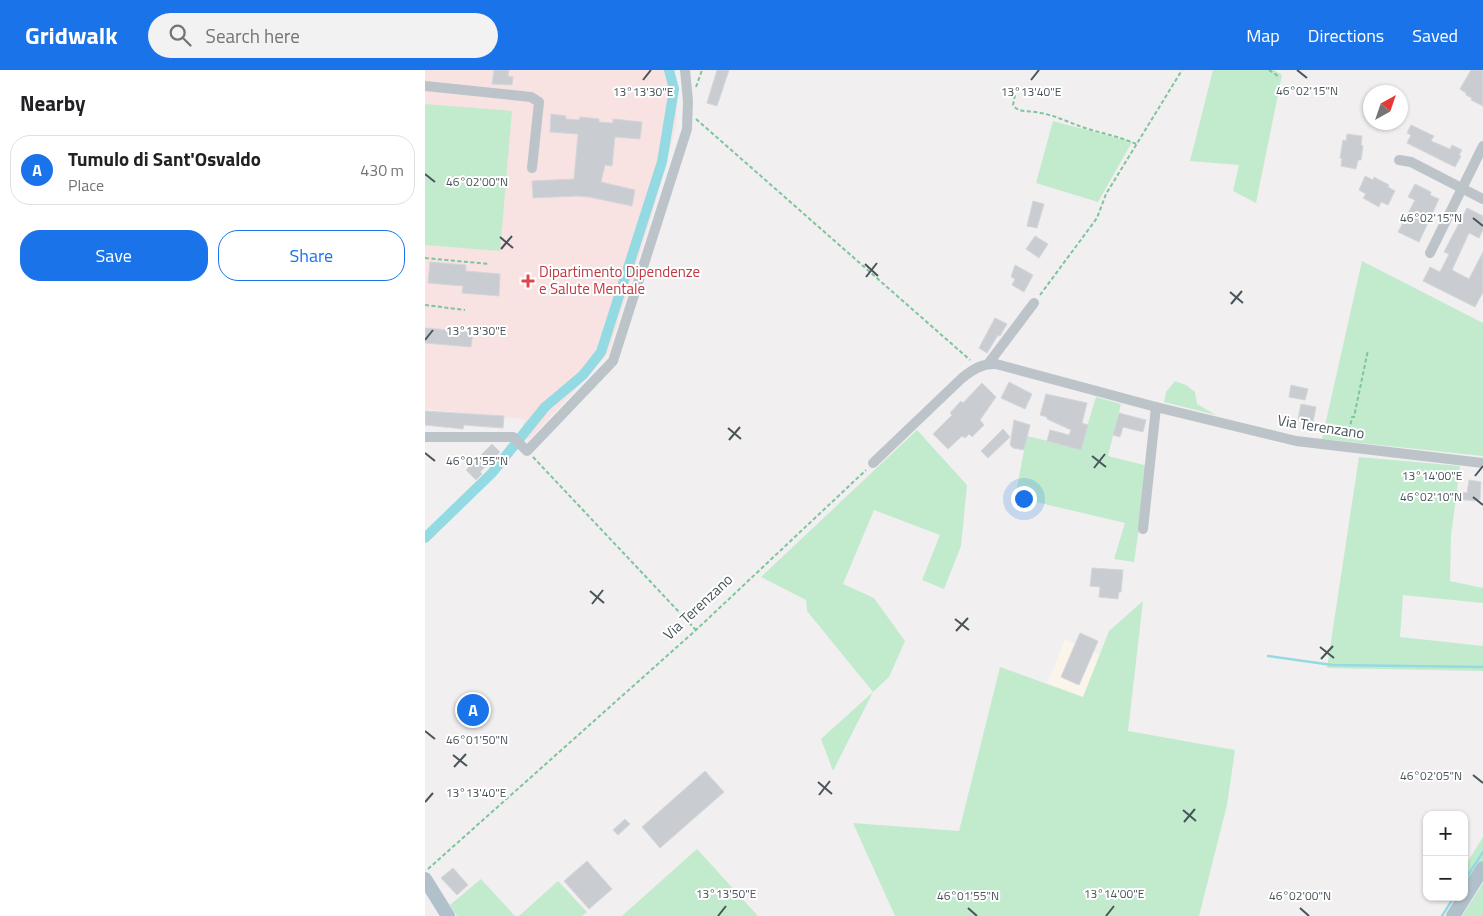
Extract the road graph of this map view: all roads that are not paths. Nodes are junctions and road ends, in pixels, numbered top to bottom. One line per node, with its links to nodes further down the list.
1 (685, 70): 12 (street)
2 (425, 86): 5 (street)
3 (1483, 146): 6 (street)
4 (1399, 160): 6 (street)
5 (532, 168)
6 (1462, 188): 7 (street); 8 (street)
7 (1483, 199)
8 (1430, 253)
9 (1034, 303): 10 (street)
10 (983, 365): 11 (street, Via Terenzano); 13 (street)
11 (1156, 407): 14 (street, Via Terenzano); 15 (street)
12 (425, 437)
13 (873, 463)
14 (1483, 463)
15 (1143, 529)
16 (1483, 868): 19 (main road)
17 (425, 879): 18 (main road)
18 (448, 916)
19 (1453, 916)

